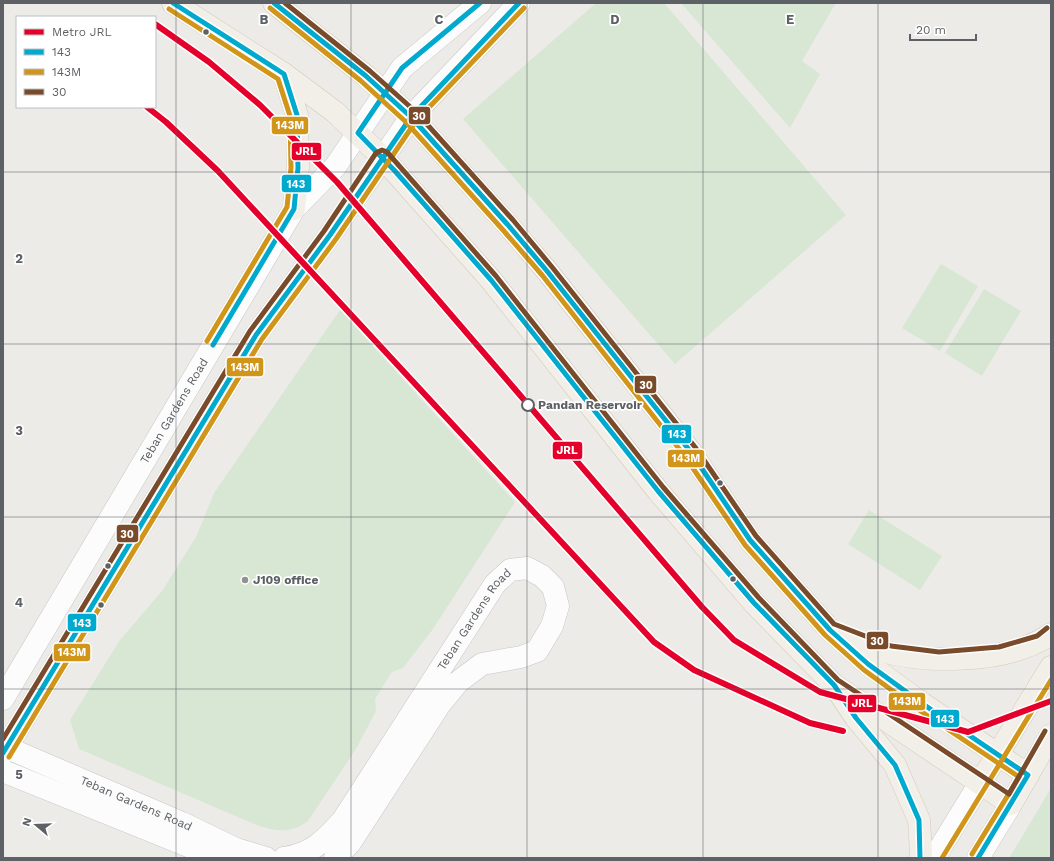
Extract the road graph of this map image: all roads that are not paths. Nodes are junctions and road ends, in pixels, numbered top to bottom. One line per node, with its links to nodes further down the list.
1 (173, 3): 5 (main road)
2 (274, 3): 6 (main road)
3 (480, 3): 6 (street, Teban Gardens Road)
4 (519, 3): 7 (street, Teban Gardens Road)
5 (284, 74): 8 (main road); 10 (main road)
6 (384, 93): 7 (main road); 8 (street, Teban Gardens Road)
7 (411, 117): 9 (street, Teban Gardens Road); 11 (main road)
8 (358, 133): 9 (main road); 10 (street, Teban Gardens Road)
9 (382, 157): 14 (main road); 17 (street, Teban Gardens Road)
10 (294, 208): 15 (street, Teban Gardens Road)
11 (830, 630): 12 (main road); 18 (main road)
12 (1051, 634)
13 (1051, 666): 18 (main road)
14 (834, 685): 21 (main road); 27 (main road)
15 (3, 699)
16 (1051, 735): 20 (main road)
17 (4, 748): 24 (street, Teban Gardens Road)
18 (998, 756): 20 (main road); 21 (main road)
19 (3, 772): 23 (street, Teban Gardens Road)
20 (1028, 775): 22 (main road)
21 (980, 783): 22 (main road); 28 (street)
22 (1011, 804): 29 (street)
23 (218, 858)
24 (266, 858)
25 (284, 858): 26 (street, Teban Gardens Road)
26 (335, 858)
27 (920, 858)
28 (934, 858)
29 (978, 858)

